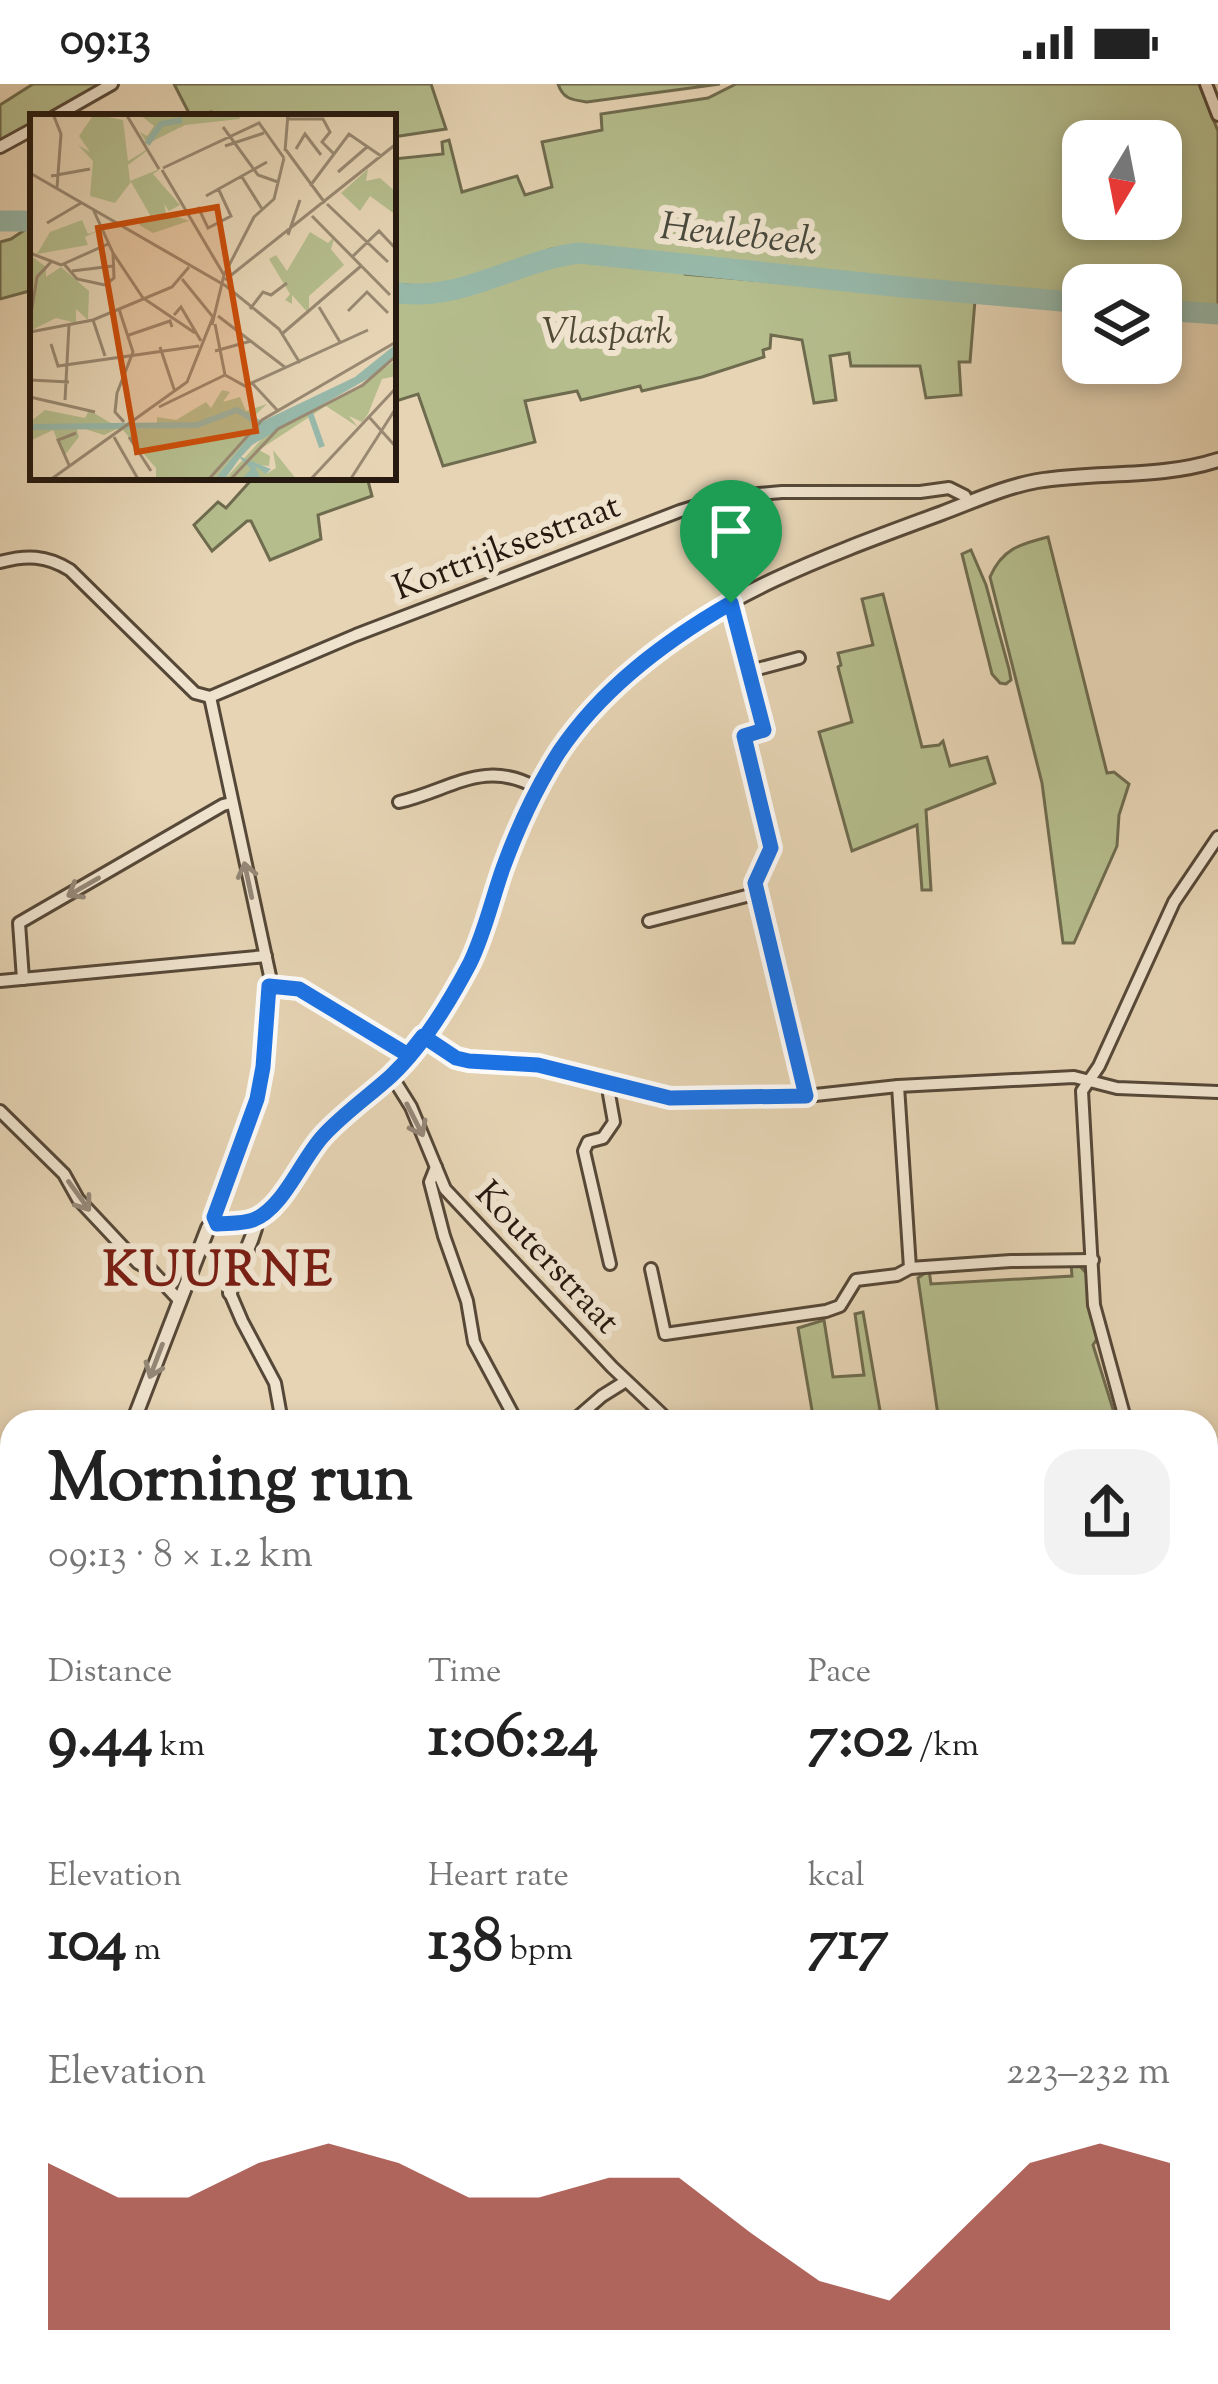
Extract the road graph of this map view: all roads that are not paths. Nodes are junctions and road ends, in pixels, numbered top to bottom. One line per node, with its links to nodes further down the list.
1 (112, 84): 3 (street)
2 (1206, 84): 4 (street)
3 (59, 114)
4 (1218, 115)
5 (30, 131): 6 (street)
6 (0, 147)
7 (1218, 460): 9 (street)
8 (929, 492): 9 (street, Kortrijksestraat); 10 (street); 15 (street, Kortrijksestraat)
9 (967, 503): 10 (street)
10 (945, 512): 12 (street)
11 (0, 562): 15 (street)
12 (731, 603): 14 (street); 16 (street)
13 (800, 658): 14 (street)
14 (750, 671): 20 (street)
15 (205, 696): 18 (street)
16 (537, 788): 17 (street); 26 (street)
17 (399, 802)
18 (231, 803): 22 (street, one-way to 18); 23 (street, one-way to 23)
19 (1218, 837): 29 (street)
20 (758, 893): 21 (street); 33 (street)
21 (649, 921)
22 (266, 956): 23 (street); 25 (street)
23 (23, 980): 24 (street)
24 (0, 981)
25 (269, 986): 27 (street); 37 (street)
26 (423, 1036): 27 (street); 30 (street)
27 (408, 1055): 28 (street)
28 (391, 1076): 35 (street, Kouterstraat, one-way to 35); 36 (street)
29 (1090, 1080): 31 (street); 32 (street); 38 (street)
30 (612, 1083): 33 (street); 39 (street)
31 (898, 1086): 33 (street); 40 (street)
32 (1218, 1091)
33 (806, 1096)
34 (0, 1111): 43 (street, one-way to 43)
35 (436, 1167): 44 (street, Kouterstraat); 47 (street, Kouterstraat)
36 (257, 1220): 37 (street); 42 (street)
37 (217, 1224): 43 (street)
38 (1094, 1260): 40 (street); 50 (street)
39 (610, 1264)
40 (910, 1268): 41 (street)
41 (651, 1269)
42 (230, 1293): 46 (street)
43 (179, 1300): 45 (street, one-way to 45)
44 (626, 1382): 48 (street, Kouterstraat); 49 (street, Kouterstraat)
45 (138, 1410)
46 (280, 1410)
47 (511, 1410)
48 (586, 1410)
49 (657, 1410)
50 (1123, 1410)

